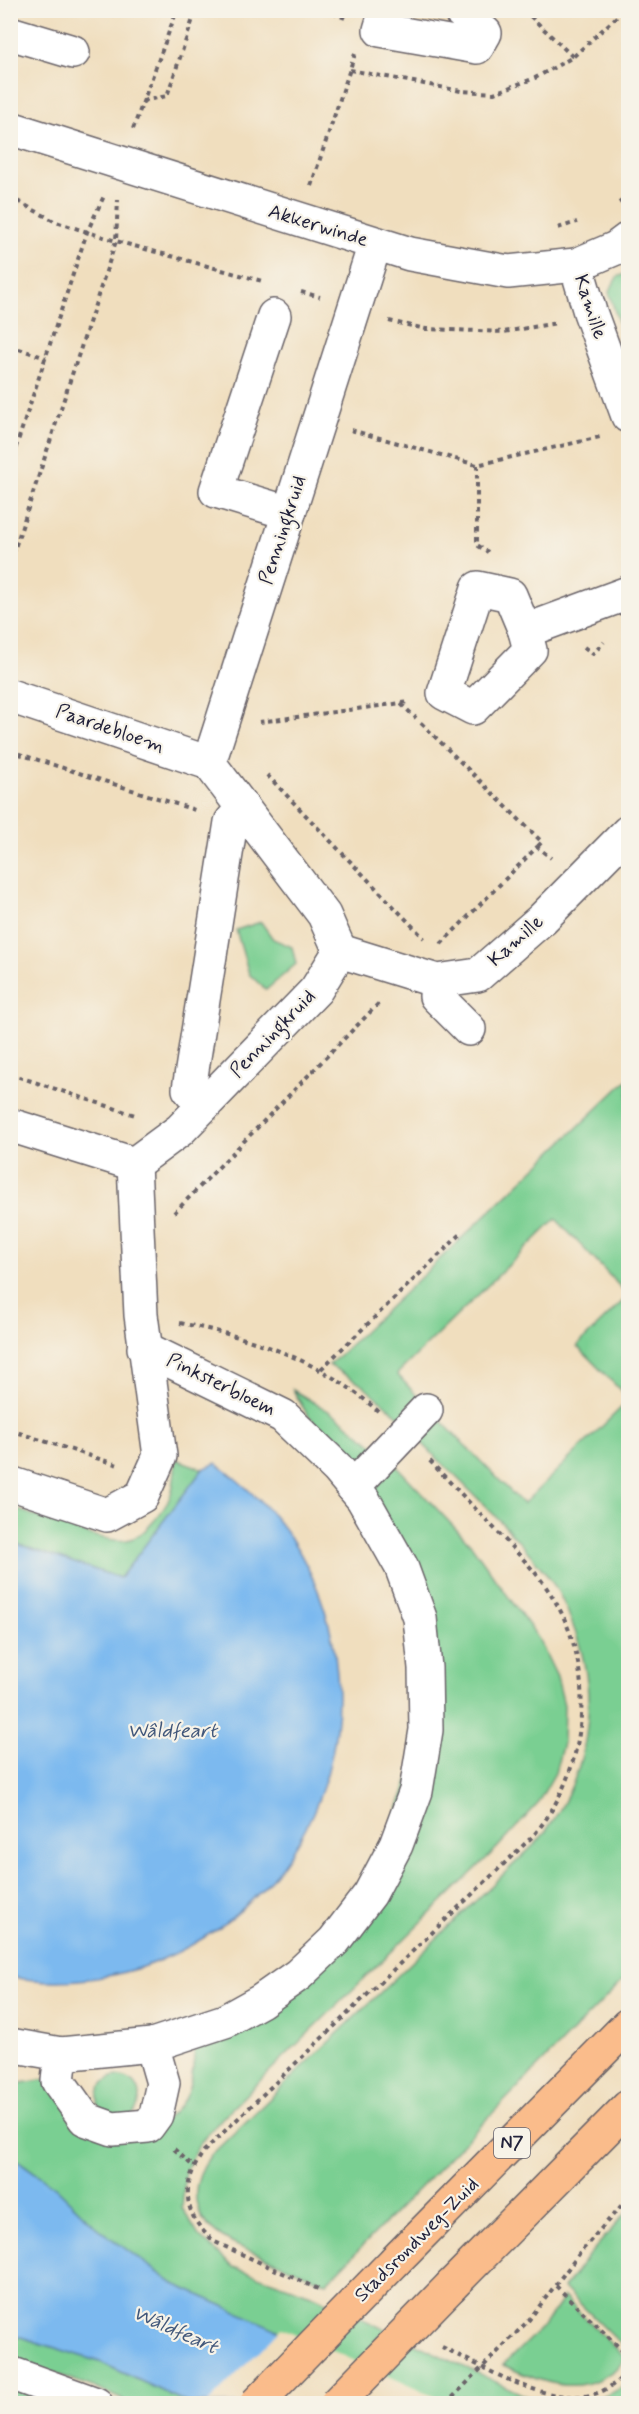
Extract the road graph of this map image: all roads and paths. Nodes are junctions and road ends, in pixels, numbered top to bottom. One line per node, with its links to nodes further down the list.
1 (163, 10): 6 (path)
2 (196, 10): 11 (path)
3 (386, 10): 4 (street)
4 (459, 10)
5 (524, 10): 10 (path)
6 (176, 12): 11 (path)
7 (10, 33): 9 (street)
8 (358, 48): 14 (path)
9 (74, 52)
10 (573, 57)
11 (143, 101): 13 (path)
12 (10, 128): 13 (street, Akkerwinde)
13 (120, 163): 20 (path); 22 (path); 23 (street, Akkerwinde)
14 (321, 191)
15 (10, 197): 20 (path)
16 (628, 197): 17 (path)
17 (617, 204)
18 (587, 220): 19 (path)
19 (553, 230)
20 (87, 232): 22 (path); 31 (path)
21 (628, 239): 24 (street, Akkerwinde)
22 (116, 241): 25 (path); 37 (path)
23 (375, 244): 24 (street, Akkerwinde); 27 (street, Penningkruid)
24 (576, 266): 28 (street, Kamille)
25 (264, 282)
26 (298, 291): 27 (path)
27 (355, 307): 28 (path); 32 (street, Penningkruid)
28 (590, 312): 33 (street, Kamille)
29 (274, 316): 36 (street)
30 (10, 345): 31 (path)
31 (46, 358): 34 (path)
32 (319, 419): 35 (path); 36 (street, Penningkruid)
33 (617, 426): 35 (path)
34 (10, 465)
35 (477, 465): 39 (path)
36 (289, 513): 46 (street, Penningkruid)
37 (10, 563)
38 (628, 593): 40 (street)
39 (510, 595): 40 (street); 41 (street)
40 (525, 631): 41 (street)
41 (444, 693): 43 (path)
42 (10, 696): 46 (street, Paardebloem)
43 (401, 704): 44 (path); 50 (path)
44 (256, 722)
45 (10, 751): 48 (path)
46 (209, 763): 48 (street)
47 (264, 772): 53 (path)
48 (237, 815): 52 (street); 57 (street)
49 (628, 832): 51 (street, Kamille)
50 (537, 847): 51 (path); 53 (path)
51 (579, 881): 53 (street, Kamille)
52 (340, 951): 53 (street, Kamille); 57 (street, Penningkruid)
53 (428, 968): 55 (street)
54 (387, 994): 61 (path)
55 (469, 1029)
56 (10, 1074): 59 (path)
57 (203, 1106): 59 (street, Penningkruid)
58 (10, 1125): 60 (street)
59 (180, 1130): 60 (street, Penningkruid)
60 (134, 1164): 61 (street, Pinksterbloem)
61 (137, 1227): 63 (street, Pinksterbloem)
62 (463, 1232): 64 (path)
63 (144, 1348): 67 (street, Pinksterbloem); 69 (street, Pinksterbloem)
64 (321, 1369)
65 (426, 1410): 69 (street)
66 (10, 1430): 67 (path)
67 (151, 1476): 68 (street, Pinksterbloem)
68 (10, 1483)
69 (352, 1487): 72 (street, Pinksterbloem)
70 (628, 2025): 80 (highway, Stadsrondweg-Zuid / N7, bridge)
71 (10, 2045): 73 (street, Pinksterbloem)
72 (152, 2046): 73 (street, Pinksterbloem); 73 (street)
73 (61, 2054)
74 (628, 2108): 81 (highway, bridge)
75 (628, 2199): 76 (path)
76 (556, 2286): 77 (path); 82 (path, bridge)
77 (628, 2356)
78 (10, 2373): 79 (street)
79 (96, 2403)
80 (256, 2403)
81 (336, 2403)
82 (446, 2403)

